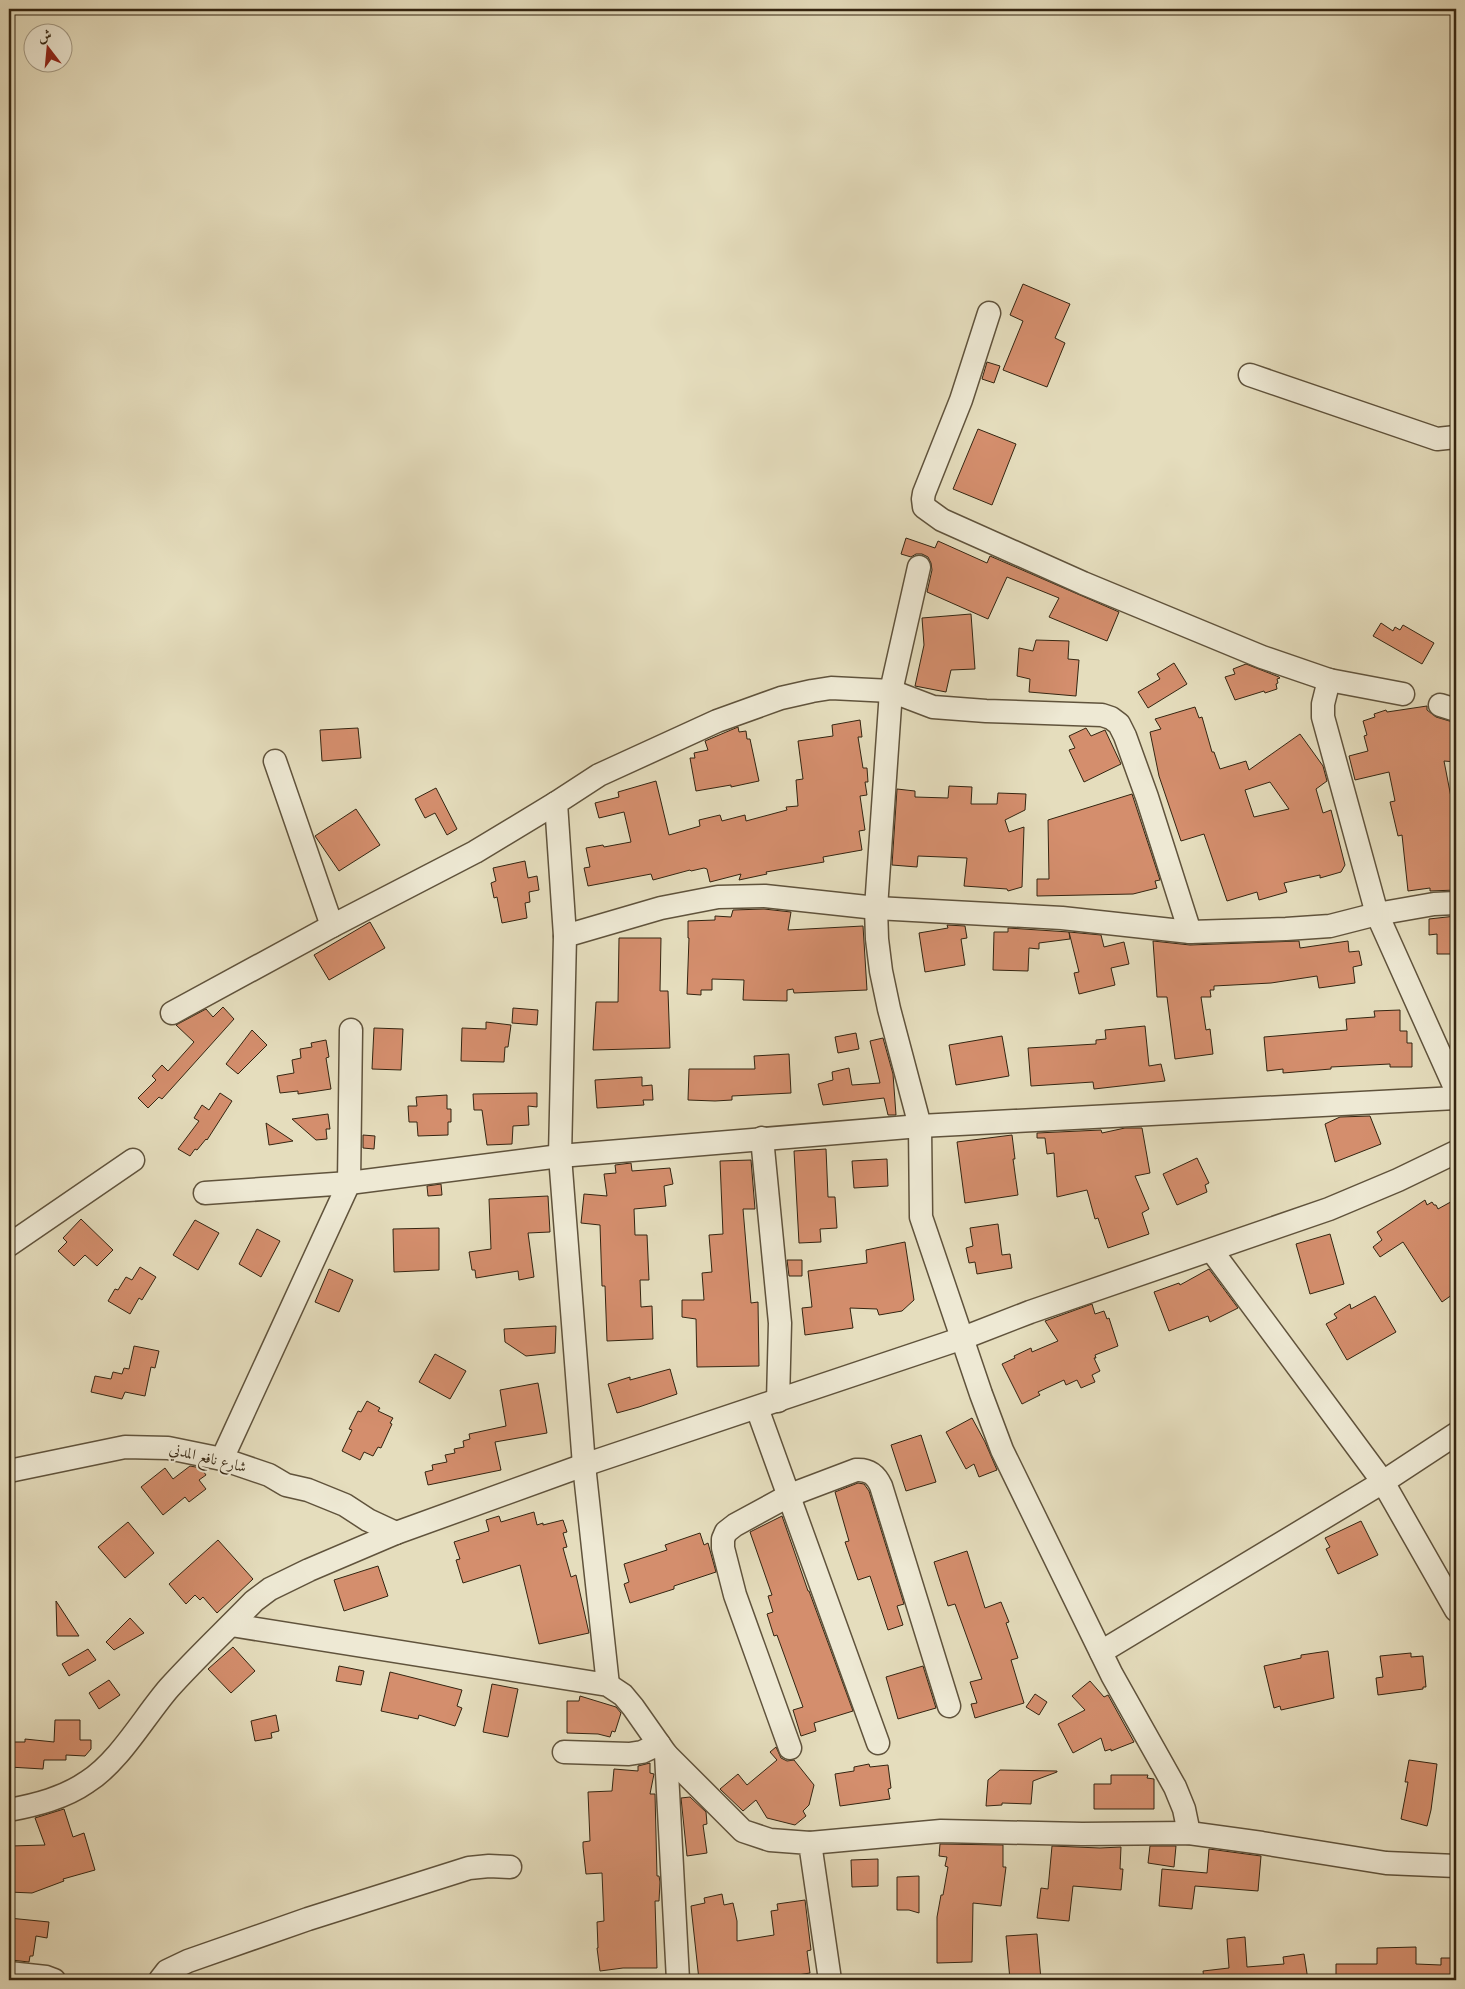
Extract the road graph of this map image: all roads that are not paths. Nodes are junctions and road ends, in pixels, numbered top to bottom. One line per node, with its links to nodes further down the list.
1 (989, 313): 5 (street)
2 (1250, 375): 3 (street)
3 (1456, 437)
4 (919, 567): 6 (street)
5 (1329, 680): 7 (street); 12 (street)
6 (891, 691): 9 (street); 11 (street); 14 (street)
7 (1403, 694)
8 (275, 761): 13 (street)
9 (556, 803): 13 (street); 15 (street)
10 (1456, 903): 12 (street)
11 (876, 908): 14 (street); 15 (street); 20 (street)
12 (1377, 914): 14 (street); 18 (street)
13 (332, 926): 16 (street)
14 (1190, 932)
15 (564, 936): 23 (street)
16 (172, 1013)
17 (351, 1030): 25 (street)
18 (1456, 1090)
19 (1456, 1098): 20 (street)
20 (920, 1126): 21 (street); 29 (street)
21 (762, 1138): 23 (street); 30 (street)
22 (1456, 1152): 28 (street)
23 (560, 1156): 25 (street); 34 (street)
24 (133, 1160): 27 (street)
25 (350, 1183): 26 (street); 33 (street)
26 (205, 1193)
27 (9, 1245)
28 (1212, 1251): 29 (street); 36 (street)
29 (963, 1338): 30 (street); 41 (street)
30 (778, 1401): 31 (street)
31 (757, 1408): 34 (street); 37 (street)
32 (1456, 1434): 36 (street)
33 (222, 1459): 35 (street, شارع نافع المدني); 38 (street, شارع نافع المدني)
34 (584, 1466): 38 (street); 42 (street)
35 (9, 1470)
36 (1383, 1482): 39 (street); 41 (street)
37 (790, 1495): 43 (street); 44 (street); 45 (street)
38 (396, 1533): 40 (street)
39 (1456, 1610)
40 (231, 1625): 42 (street); 48 (street)
41 (1101, 1652): 49 (street)
42 (608, 1685): 46 (street)
43 (950, 1706)
44 (878, 1744)
45 (790, 1748)
46 (662, 1749): 47 (street); 50 (street); 56 (street)
47 (564, 1752)
48 (9, 1810)
49 (1189, 1833): 50 (street); 51 (street)
50 (810, 1843): 57 (street)
51 (1456, 1866)
52 (510, 1867): 55 (street)
53 (9, 1973): 54 (street)
54 (54, 1980)
55 (160, 1980)
56 (678, 1980)
57 (830, 1980)

